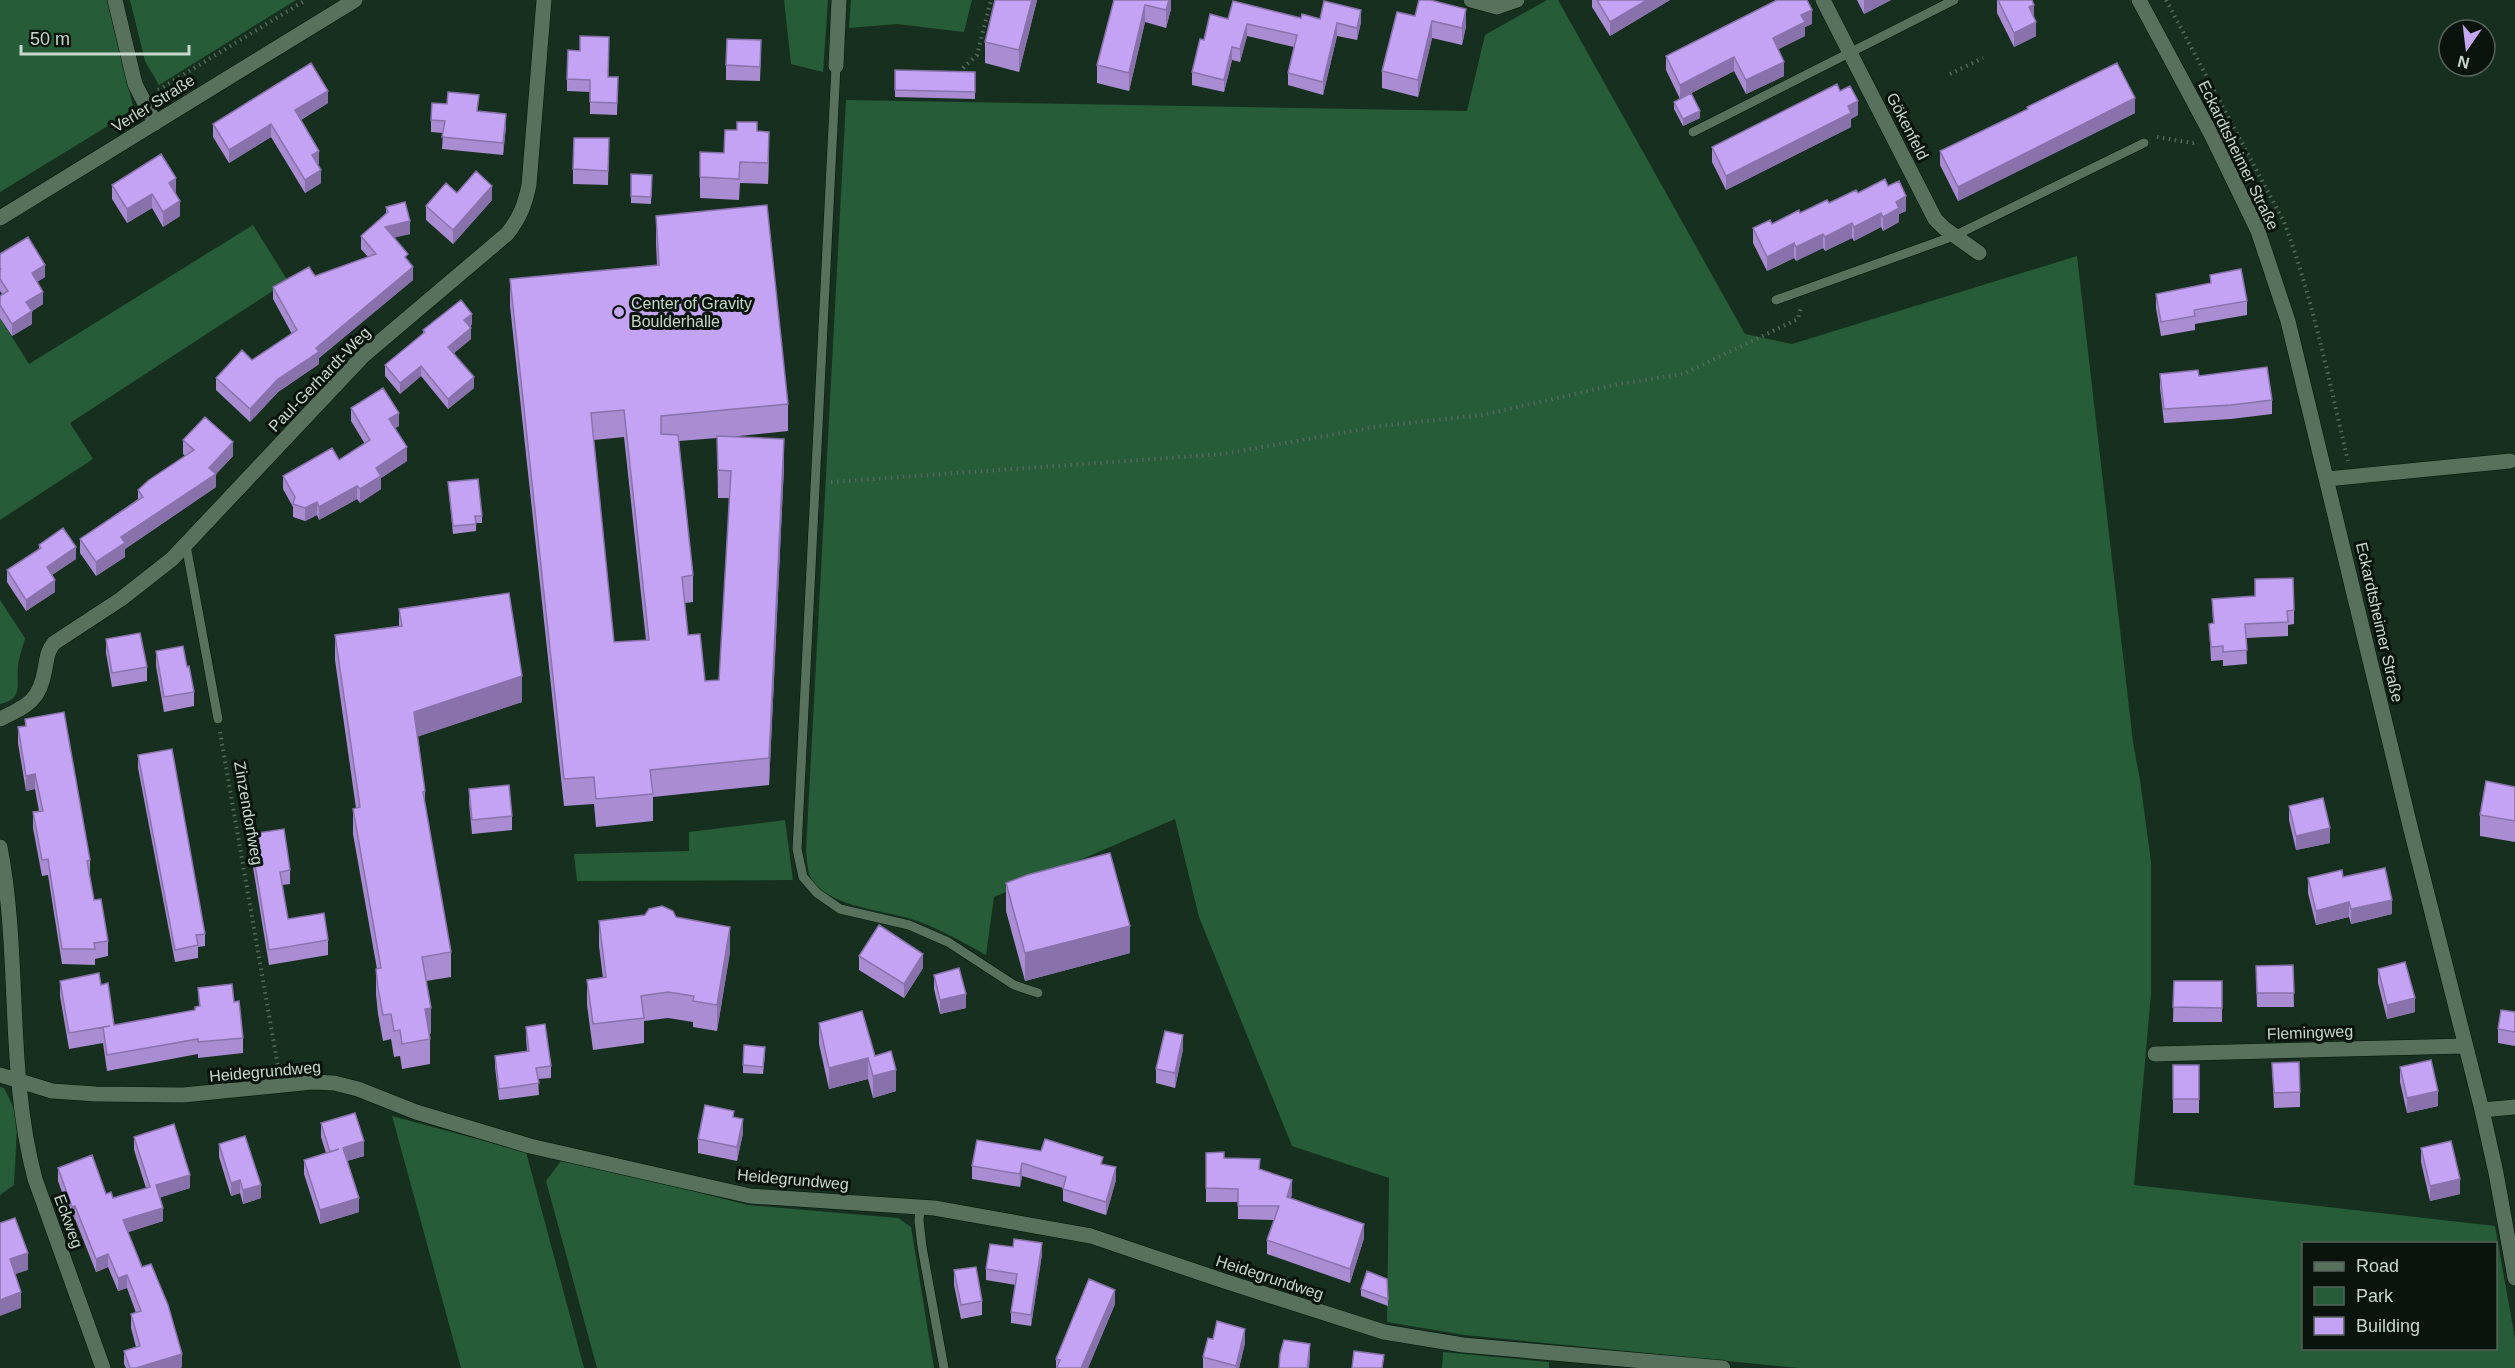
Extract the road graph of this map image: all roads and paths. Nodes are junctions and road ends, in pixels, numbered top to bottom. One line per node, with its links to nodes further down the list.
1 (115, 0): 16 (street)
2 (355, 0): 16 (street, Verler Straße)
3 (544, 0): 29 (street, Paul-Gerhardt-Weg)
4 (839, 0): 13 (street)
5 (991, 0): 14 (path)
6 (1471, 0): 7 (street)
7 (1517, 0)
8 (1823, 0): 11 (street, Gökenfeld)
9 (1954, 0): 11 (lane)
10 (2139, 0): 19 (street, Eckardtsheimer Straße)
11 (1850, 52): 18 (lane); 22 (street, Gökenfeld)
12 (1983, 58): 15 (path)
13 (836, 66): 28 (lane)
14 (963, 68)
15 (1950, 74)
16 (155, 123): 21 (street, Verler Straße)
17 (2232, 123): 19 (path)
18 (1693, 132)
19 (2213, 138): 20 (path); 27 (street, Eckardtsheimer Straße)
20 (2144, 143): 22 (lane)
21 (0, 218)
22 (1954, 236): 23 (street, Gökenfeld); 24 (lane)
23 (1979, 253)
24 (1805, 290): 25 (lane); 28 (path)
25 (1776, 300)
26 (2510, 461): 27 (street)
27 (2327, 479): 34 (street, Eckardtsheimer Straße)
28 (815, 483): 33 (lane)
29 (186, 545): 30 (street, Paul-Gerhardt-Weg); 31 (lane)
30 (0, 719)
31 (218, 719): 38 (path, Zinzendorfweg)
32 (0, 847): 37 (street)
33 (1038, 993)
34 (2465, 1046): 35 (street, Flemingweg); 40 (street, Eckardtsheimer Straße)
35 (2155, 1054)
36 (0, 1075): 37 (street, Heidegrundweg)
37 (20, 1081): 38 (street, Heidegrundweg); 43 (street, Eckweg)
38 (282, 1085): 41 (street, Heidegrundweg)
39 (2515, 1107): 40 (street)
40 (2482, 1110): 42 (street, Eckardtsheimer Straße)
41 (920, 1207): 44 (lane); 45 (street, Heidegrundweg)
42 (2515, 1278)
43 (103, 1368)
44 (944, 1368)
45 (1723, 1368)

